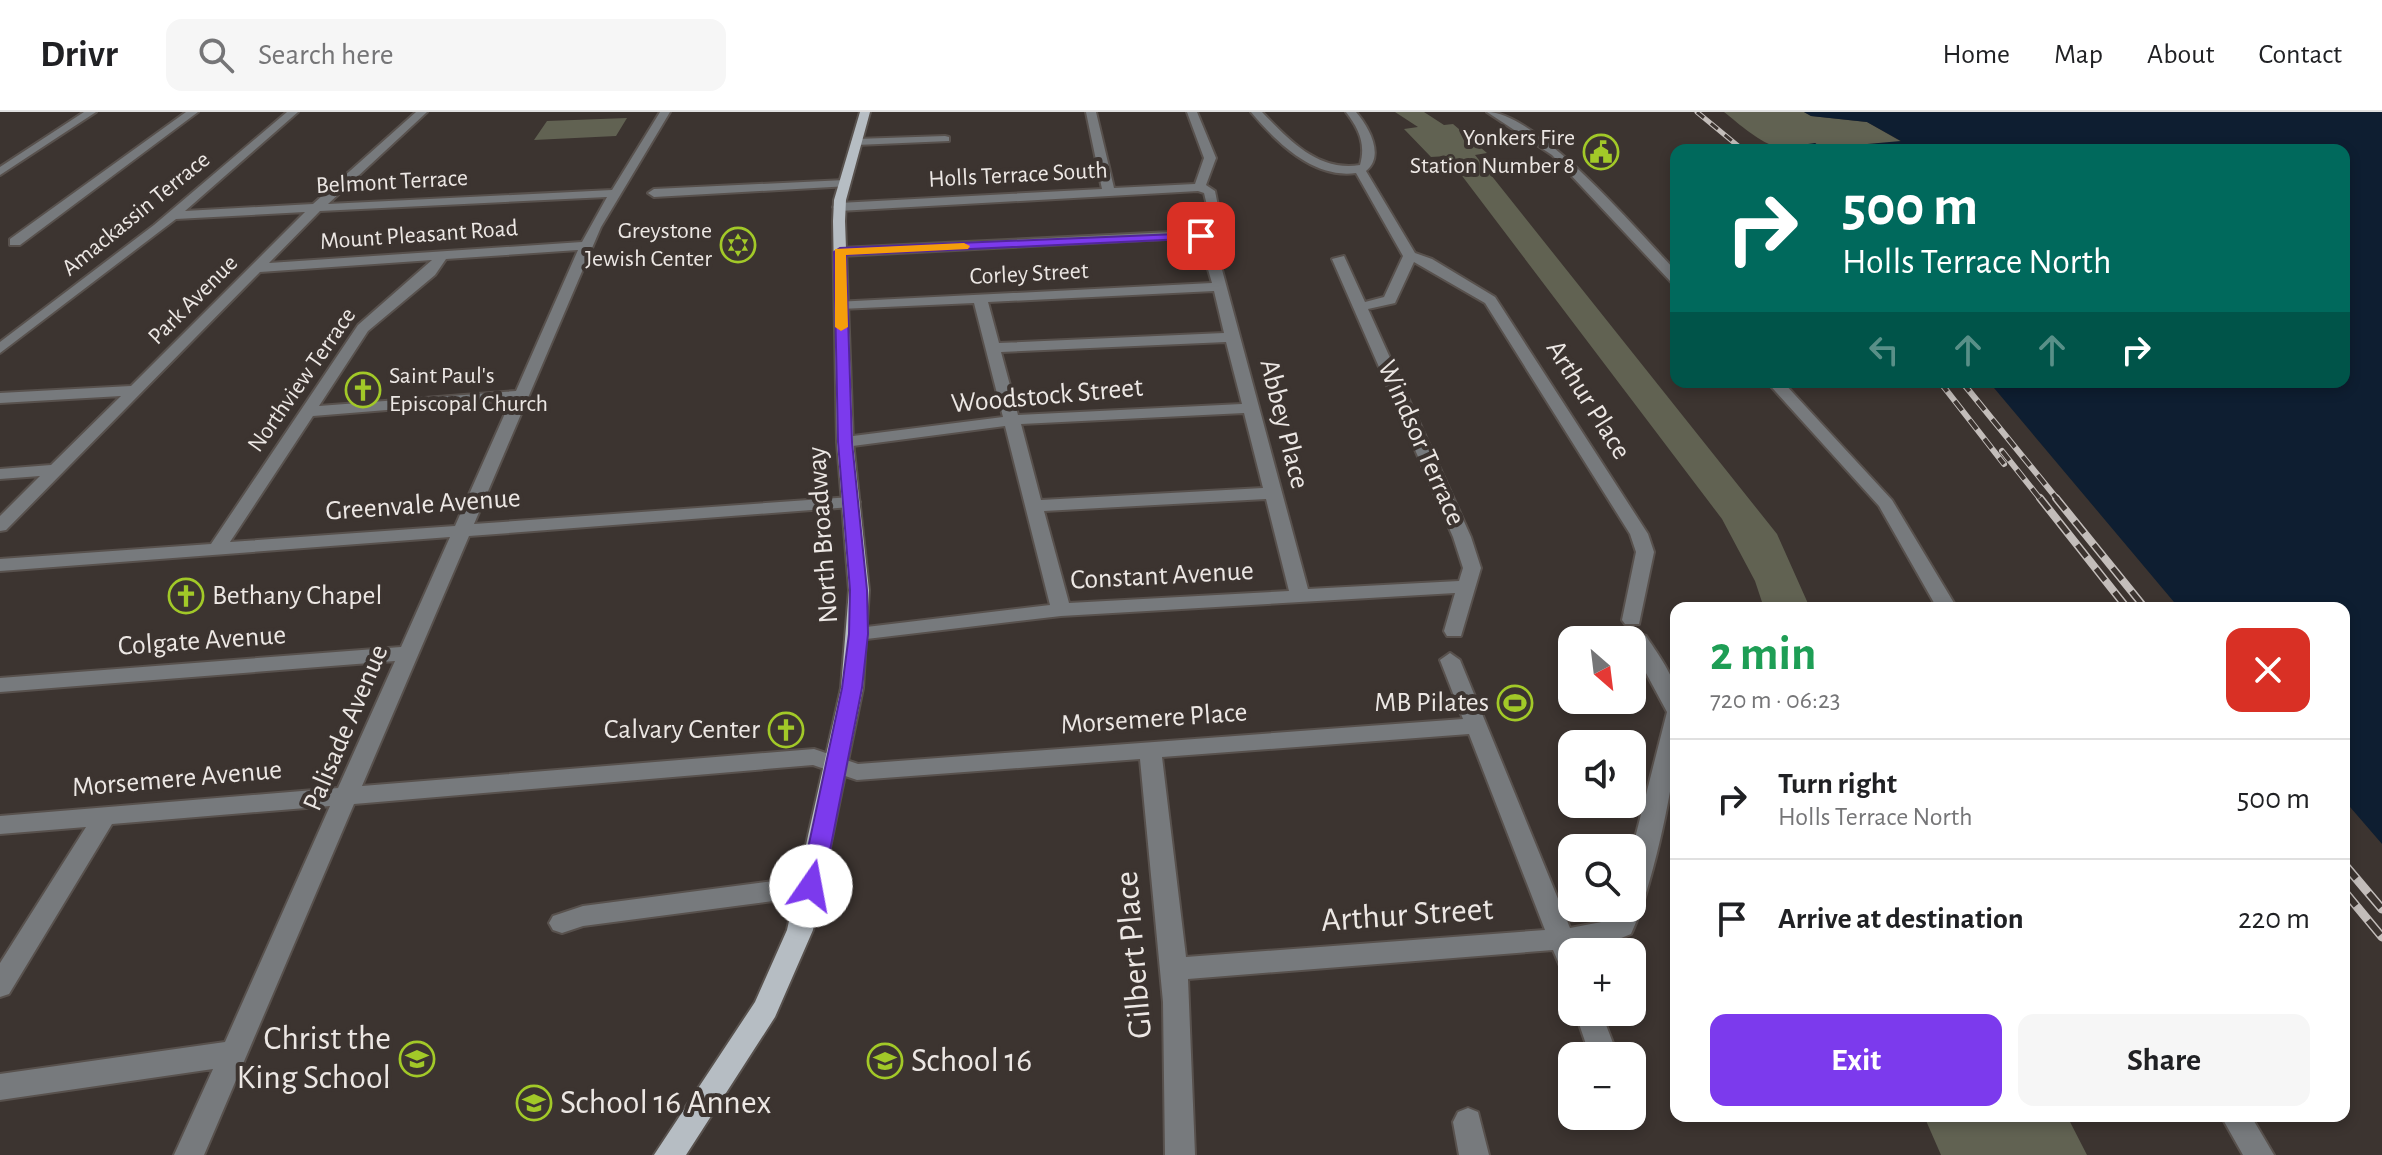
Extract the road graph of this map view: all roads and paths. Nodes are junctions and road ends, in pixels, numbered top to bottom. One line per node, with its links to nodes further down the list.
1 (91, 112): 15 (street)
2 (193, 112): 24 (street)
3 (293, 112): 23 (street, Amackassin Terrace)
4 (422, 112): 22 (street, Park Avenue)
5 (665, 112): 19 (street, Palisade Avenue)
6 (865, 112): 13 (main road, North Broadway)
7 (1091, 112): 18 (street)
8 (1192, 112): 17 (street)
9 (1256, 112): 14 (street)
10 (1351, 112): 14 (street)
11 (1492, 112): 32 (street)
12 (945, 139): 13 (street)
13 (856, 142): 16 (main road, North Broadway)
14 (1359, 169): 28 (street)
15 (0, 172)
16 (845, 184): 20 (street); 21 (main road, North Broadway)
17 (1200, 187): 18 (street, Holls Terrace South); 26 (street)
18 (1109, 192): 21 (street, Holls Terrace South)
19 (614, 193): 22 (street, Belmont Terrace); 25 (street, Palisade Avenue)
20 (654, 193)
21 (839, 207): 26 (main road, North Broadway)
22 (319, 208): 23 (street, Belmont Terrace); 31 (street, Park Avenue)
23 (173, 215): 37 (street, Amackassin Terrace)
24 (15, 242)
25 (586, 246): 27 (street, Mount Pleasant Road); 43 (street, Palisade Avenue)
26 (840, 252): 35 (main road, North Broadway)
27 (442, 256): 31 (street, Mount Pleasant Road); 46 (street, Northview Terrace)
28 (1410, 256): 36 (street); 62 (street, Arthur Place)
29 (1339, 259): 36 (street, Windsor Terrace)
30 (1214, 266): 33 (street, Abbey Place)
31 (255, 268): 42 (street, Park Avenue)
32 (1670, 273)
33 (1220, 287): 34 (street, Corley Street); 38 (street, Abbey Place)
34 (980, 299): 35 (street, Corley Street); 39 (street)
35 (840, 305): 48 (main road, North Broadway)
36 (1361, 307): 58 (street, Windsor Terrace)
37 (8, 337): 40 (street, Amackassin Terrace)
38 (1234, 337): 39 (street); 45 (street, Abbey Place)
39 (993, 348): 47 (street)
40 (0, 349)
41 (1780, 388): 60 (street)
42 (136, 390): 44 (street); 49 (street, Park Avenue)
43 (521, 395): 46 (street); 55 (street, Palisade Avenue)
44 (0, 398)
45 (1253, 408): 47 (street, Woodstock Street); 51 (street, Abbey Place)
46 (305, 412): 56 (street, Northview Terrace)
47 (1012, 421): 48 (street, Woodstock Street); 53 (street)
48 (845, 442): 52 (main road, North Broadway)
49 (55, 470): 50 (street); 54 (street, Park Avenue)
50 (0, 474)
51 (1274, 493): 53 (street); 59 (street, Abbey Place)
52 (851, 502): 55 (street, Greenvale Avenue); 64 (main road, North Broadway)
53 (1035, 506): 61 (street)
54 (0, 526)
55 (462, 528): 56 (street, Greenvale Avenue); 65 (street, Palisade Avenue)
56 (218, 547): 57 (street, Greenvale Avenue)
57 (0, 565)
58 (1469, 586): 59 (street, Constant Avenue); 63 (street, Windsor Terrace)
59 (1300, 596): 61 (street, Constant Avenue)
60 (1943, 602)
61 (1061, 610): 64 (street, Constant Avenue)
62 (1632, 620)
63 (1454, 631)
64 (858, 634): 73 (main road, North Broadway)
65 (409, 653): 68 (street, Colgate Avenue); 74 (street, Palisade Avenue)
66 (1646, 654): 69 (street)
67 (1450, 660): 70 (street)
68 (0, 685)
69 (1670, 700)
70 (1477, 726): 72 (street, Morsemere Place); 81 (street)
71 (1670, 738): 77 (street)
72 (1150, 750): 73 (street, Morsemere Place); 84 (street, Gilbert Place)
73 (836, 764): 74 (street, Morsemere Avenue); 78 (main road, North Broadway)
74 (348, 796): 75 (street, Morsemere Avenue); 86 (street, Palisade Avenue)
75 (105, 816): 76 (street, Morsemere Avenue); 85 (street)
76 (0, 825)
77 (1646, 841)
78 (811, 886): 80 (street); 91 (main road, North Broadway)
79 (1624, 922): 82 (street, Arthur Street)
80 (562, 923)
81 (1563, 938)
82 (1571, 938)
83 (1558, 939): 84 (street, Arthur Street)
84 (1174, 969): 92 (street, Gilbert Place)
85 (0, 986)
86 (234, 1053): 87 (street); 90 (street, Palisade Avenue)
87 (0, 1087)
88 (1468, 1122): 93 (street)
89 (2239, 1122): 94 (street)
90 (189, 1155)
91 (669, 1155)
92 (1180, 1155)
93 (1474, 1155)
94 (2259, 1155)

